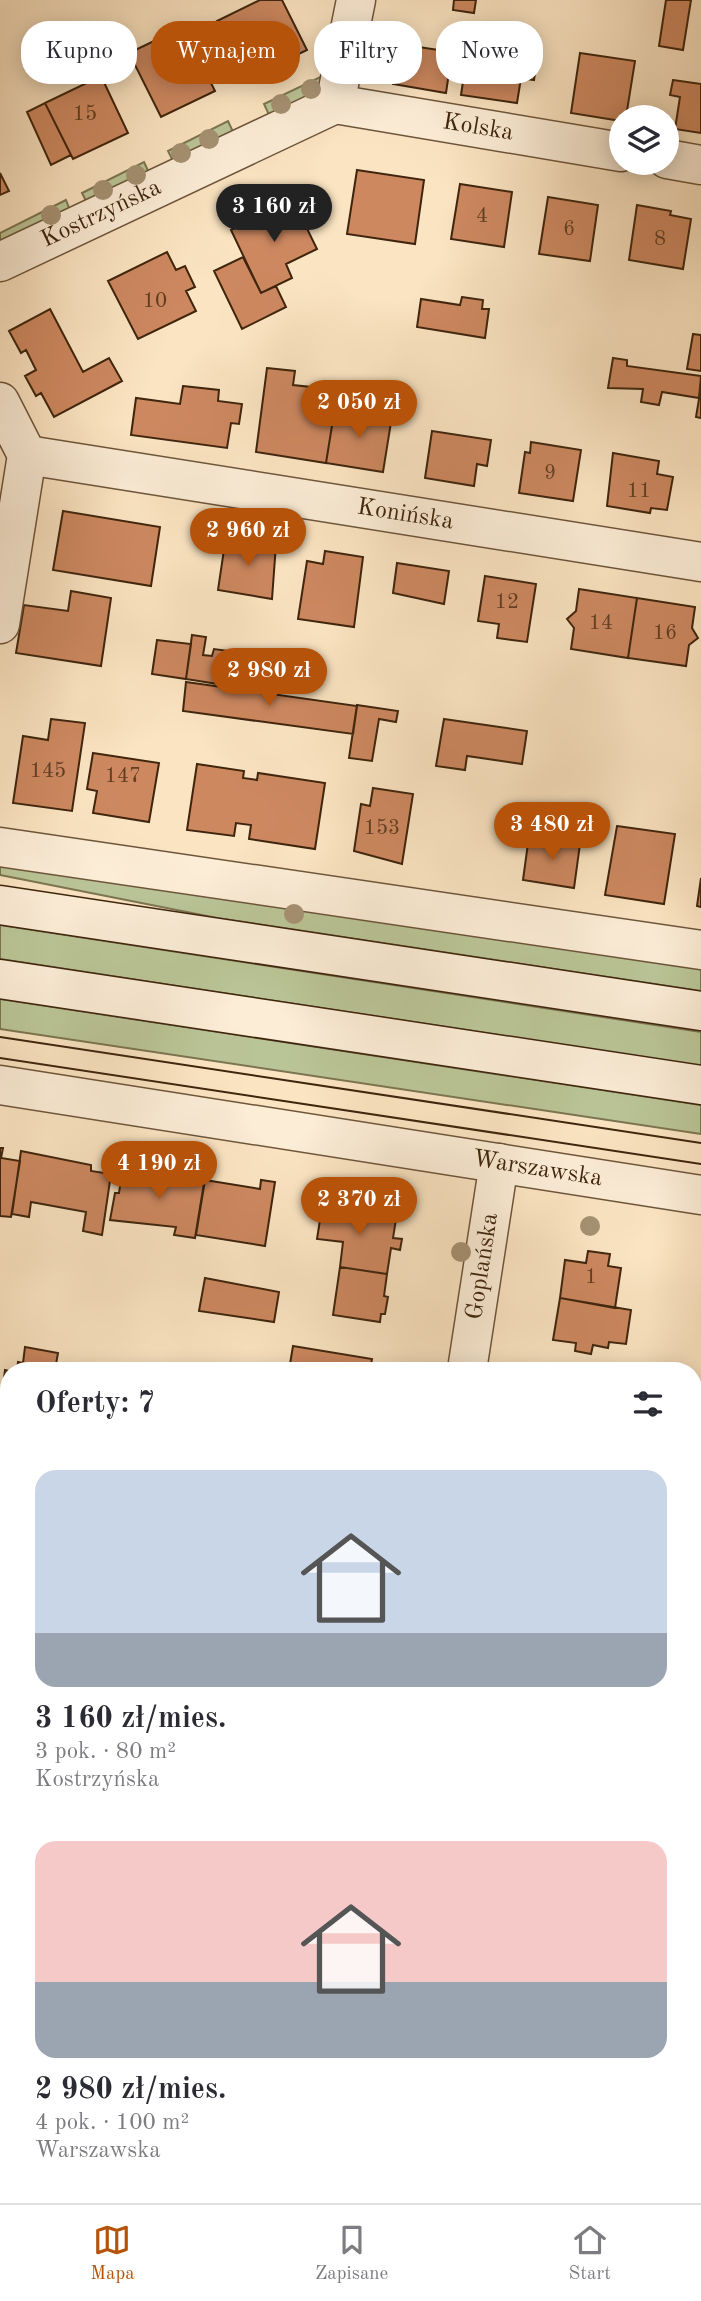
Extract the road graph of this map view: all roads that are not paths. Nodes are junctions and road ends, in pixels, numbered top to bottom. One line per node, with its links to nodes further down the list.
1 (356, 0): 2 (street)
2 (335, 104): 3 (street, Kolska); 6 (street, Kostrzyńska)
3 (609, 150)
4 (679, 161): 5 (street)
5 (701, 165)
6 (0, 262)
7 (0, 402): 8 (street)
8 (27, 455): 9 (street, Konińska); 10 (street)
9 (701, 562)
10 (0, 624)
11 (0, 847): 13 (street)
12 (0, 905): 15 (street)
13 (701, 950)
14 (0, 979): 17 (street)
15 (701, 1011)
16 (0, 1085): 18 (street, Warszawska)
17 (701, 1085)
18 (499, 1163): 19 (street, Warszawska); 20 (street, Goplańska)
19 (701, 1195)
20 (468, 1362)

